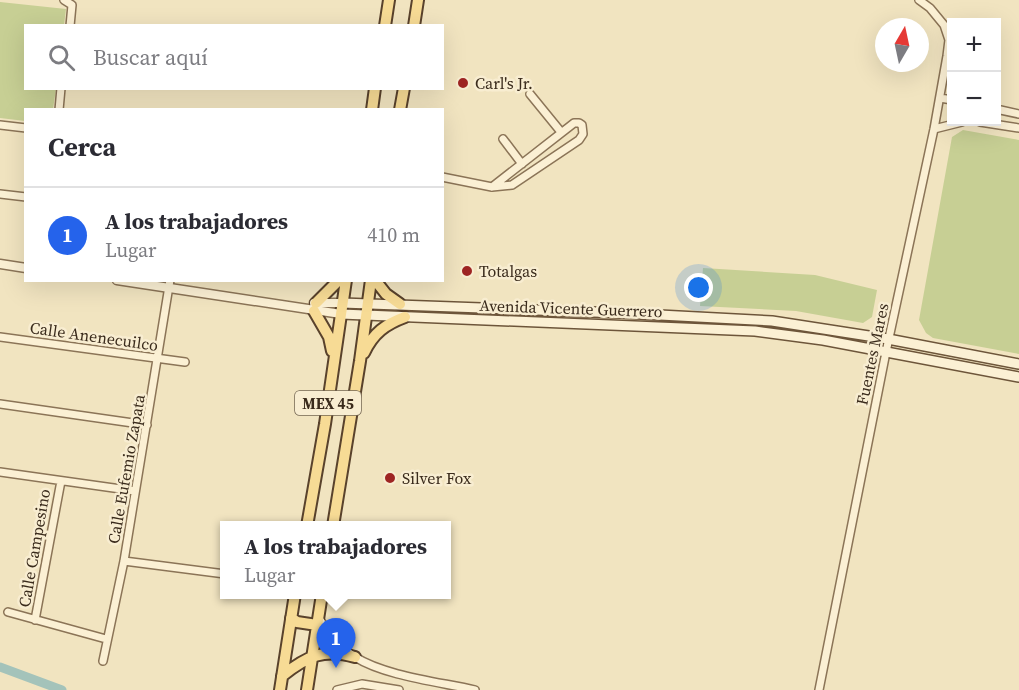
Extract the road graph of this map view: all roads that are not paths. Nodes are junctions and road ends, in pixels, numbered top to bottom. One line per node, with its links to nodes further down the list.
1 (64, 0): 5 (street)
2 (389, 0): 6 (main road)
3 (418, 0): 7 (main road)
4 (919, 0): 12 (street, Fuentes Mares)
5 (70, 24)
6 (385, 24)
7 (414, 24)
8 (62, 90): 14 (street)
9 (375, 90): 15 (main road)
10 (404, 90): 16 (main road)
11 (530, 94): 25 (street)
12 (940, 98): 13 (street); 24 (street, Fuentes Mares)
13 (947, 99)
14 (59, 108)
15 (372, 108)
16 (400, 108)
17 (1001, 110): 18 (street)
18 (1019, 114)
19 (0, 125): 22 (street)
20 (1001, 125): 23 (street)
21 (947, 126): 24 (street)
22 (24, 128)
23 (1019, 128)
24 (934, 129): 47 (street, Fuentes Mares)
25 (561, 132): 27 (street); 29 (street)
26 (503, 139): 27 (street)
27 (522, 164): 29 (street)
28 (444, 177): 29 (street)
29 (492, 187)
30 (0, 194): 31 (street)
31 (24, 197)
32 (0, 264): 33 (street)
33 (24, 268)
34 (144, 282): 39 (street, Avenida Vicente Guerrero)
35 (337, 282): 42 (main road)
36 (346, 282): 43 (main road, MEX 45)
37 (372, 282): 40 (main road, MEX 45)
38 (375, 282): 41 (main road)
39 (170, 284): 42 (street, Avenida Vicente Guerrero); 49 (street, Calle Eufemio Zapata)
40 (367, 303): 41 (main road, Avenida Vicente Guerrero); 43 (main road, Avenida Vicente Guerrero); 44 (main road, MEX 45)
41 (400, 304): 47 (main road, Avenida Vicente Guerrero)
42 (315, 307): 43 (street, Avenida Vicente Guerrero); 50 (main road)
43 (342, 308): 44 (main road, Avenida Vicente Guerrero); 50 (main road, MEX 45)
44 (365, 315): 45 (main road, Avenida Vicente Guerrero); 51 (main road, MEX 45)
45 (405, 317): 48 (main road, Avenida Vicente Guerrero); 51 (main road)
46 (0, 337): 49 (street, Calle Anenecuilco)
47 (888, 339): 48 (street, Fuentes Mares); 53 (main road, Avenida Vicente Guerrero)
48 (886, 352): 54 (main road, Avenida Vicente Guerrero); 80 (street, Fuentes Mares)
49 (159, 358): 52 (street, Calle Anenecuilco); 56 (street, Calle Eufemio Zapata)
50 (334, 360): 60 (main road, MEX 45)
51 (360, 361): 61 (main road, MEX 45)
52 (185, 362)
53 (1019, 364)
54 (1019, 377)
55 (0, 404): 56 (street)
56 (147, 425): 59 (street, Calle Eufemio Zapata)
57 (0, 472): 58 (street)
58 (60, 481): 59 (street); 68 (street, Calle Campesino)
59 (135, 491): 62 (street, Calle Eufemio Zapata)
60 (308, 521)
61 (334, 521)
62 (124, 561): 63 (street); 70 (street, Calle Eufemio Zapata)
63 (220, 573)
64 (294, 599): 67 (main road)
65 (321, 599): 69 (main road)
66 (8, 612): 68 (street)
67 (291, 618): 69 (main road); 74 (main road)
68 (35, 620): 70 (street)
69 (317, 621): 71 (main road); 72 (street)
70 (106, 639): 73 (street, Calle Eufemio Zapata)
71 (312, 656): 72 (main road); 74 (main road); 76 (main road)
72 (355, 657): 79 (street)
73 (103, 661)
74 (282, 676): 75 (main road)
75 (280, 690)
76 (307, 690)
77 (337, 690): 78 (street)
78 (399, 690)
79 (475, 690)
80 (819, 690)

